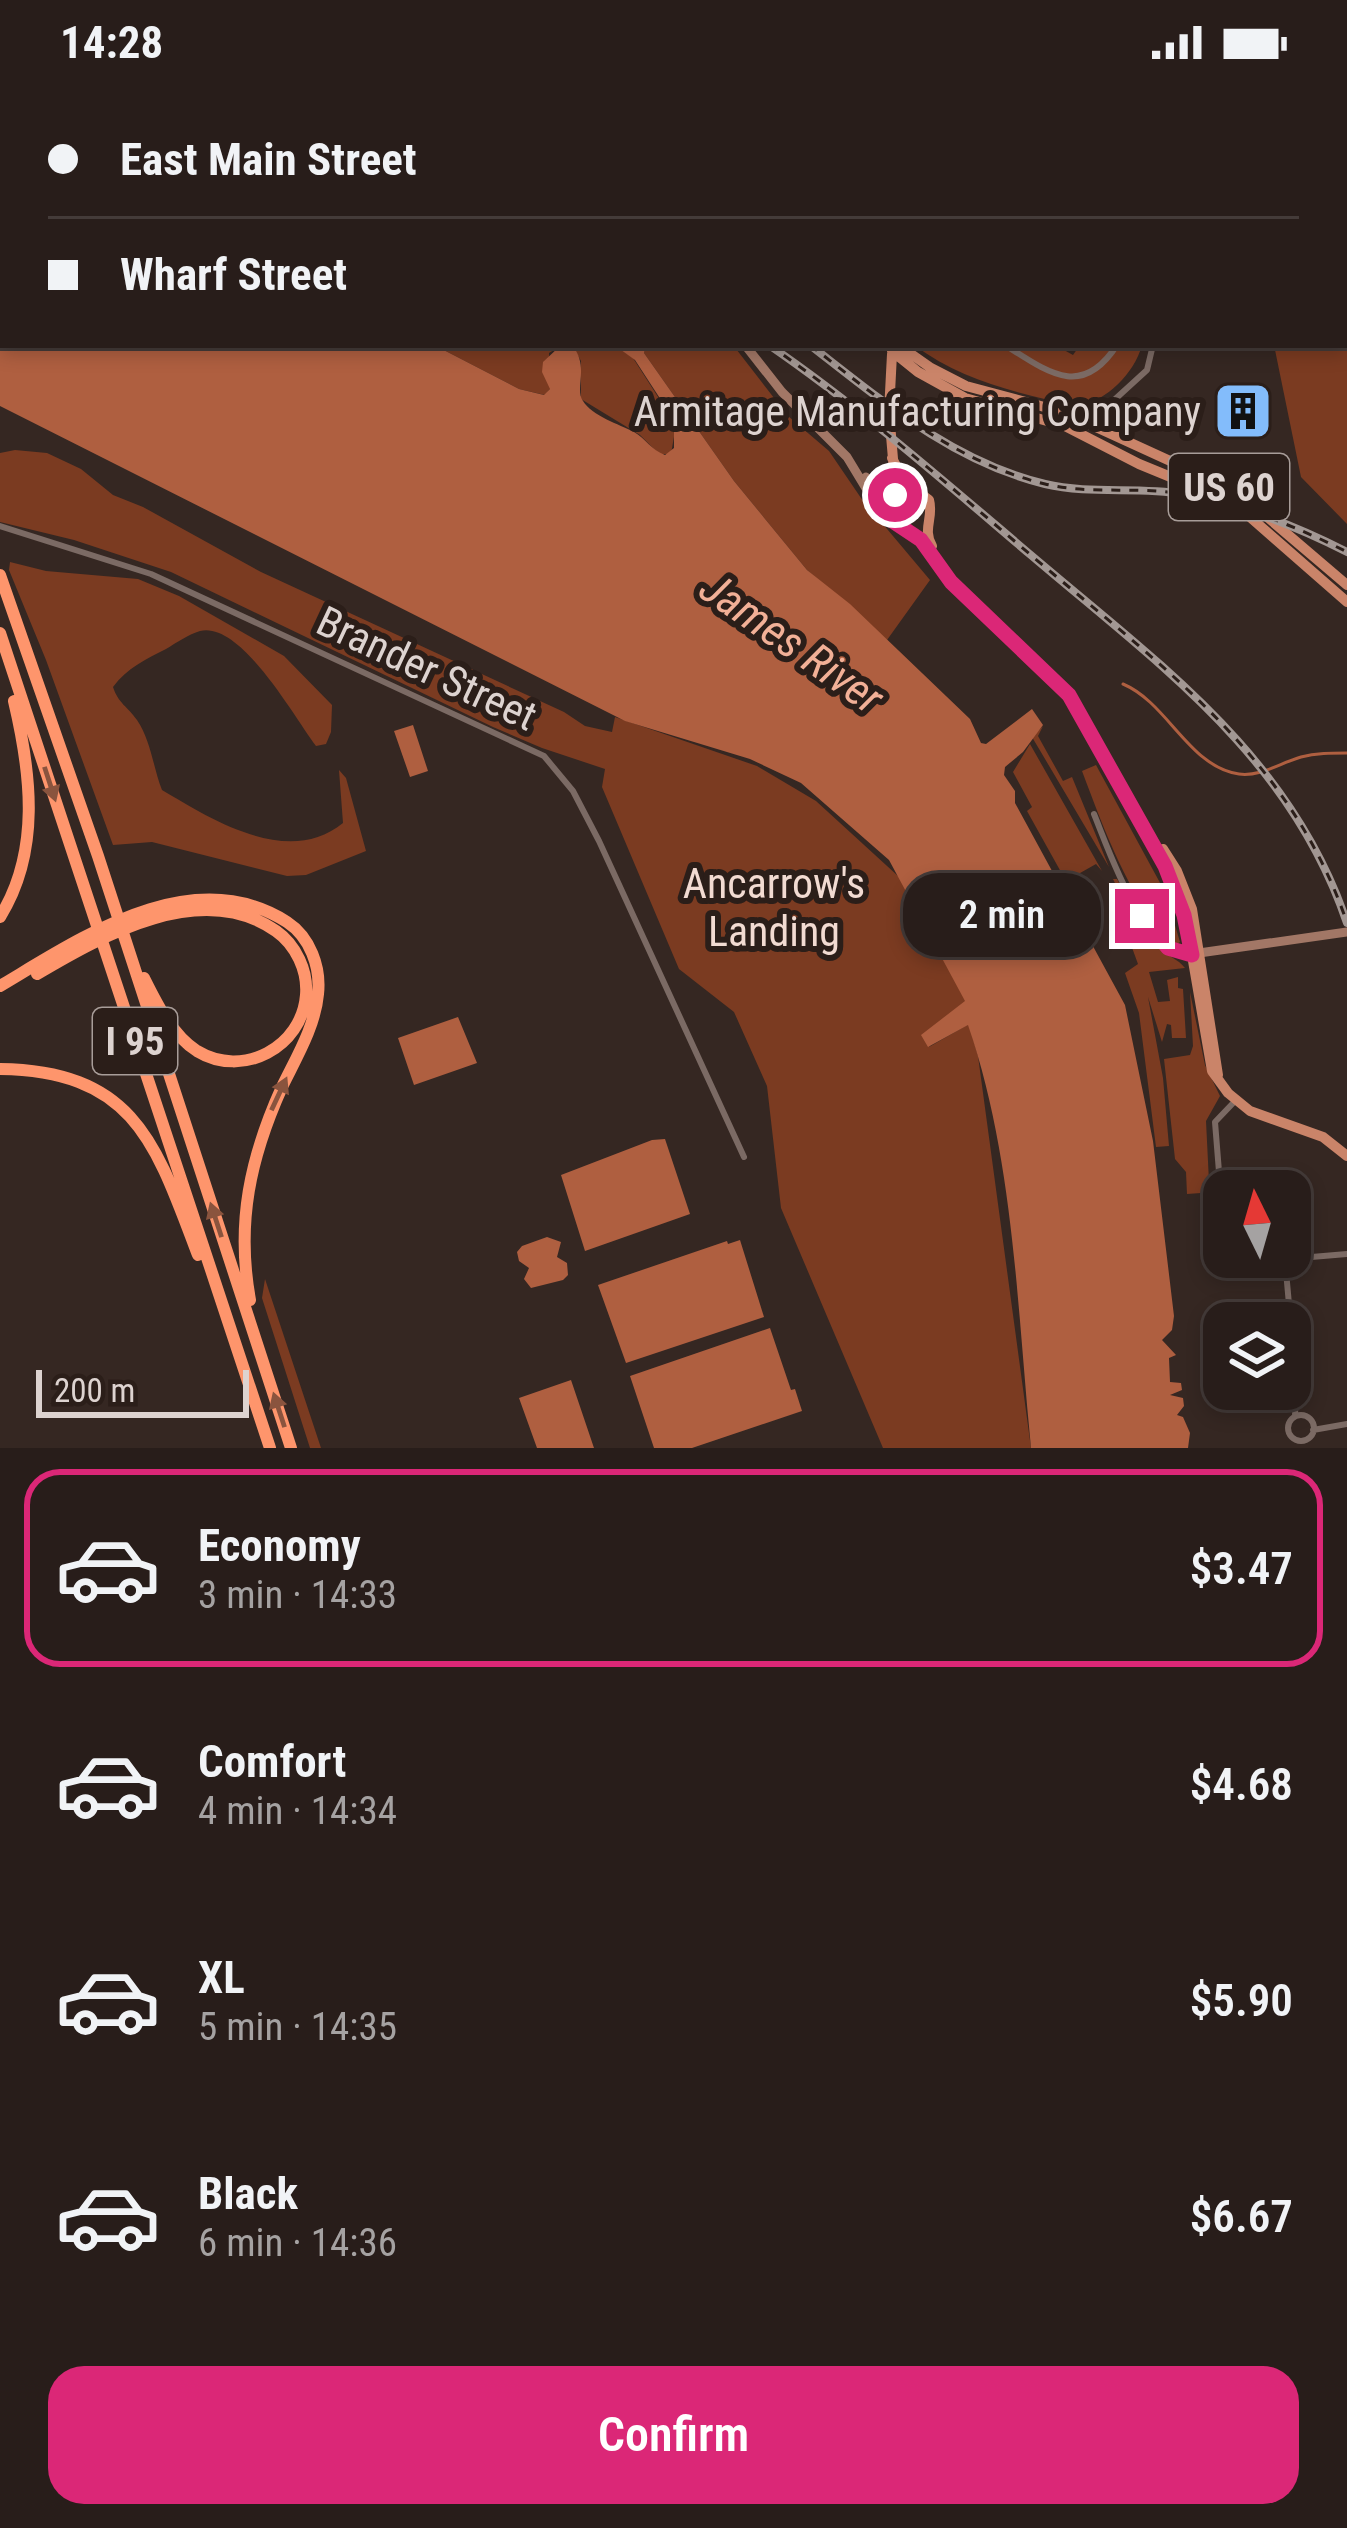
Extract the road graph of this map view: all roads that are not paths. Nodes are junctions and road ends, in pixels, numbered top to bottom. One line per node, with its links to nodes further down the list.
1 (748, 348): 6 (main road)
2 (891, 348): 7 (main road, US 60); 8 (main road)
3 (1010, 348): 4 (street)
4 (1116, 348)
5 (1152, 348): 7 (street)
6 (796, 405): 10 (main road); 11 (main road)
7 (1085, 428): 16 (main road, US 60); 17 (main road, US 60)
8 (892, 458): 9 (main road); 10 (main road)
9 (914, 488): 10 (main road); 12 (main road)
10 (895, 495): 11 (main road)
11 (890, 513): 14 (main road)
12 (927, 522): 14 (main road); 25 (main road)
13 (0, 526): 31 (street, Brander Street)
14 (906, 530): 25 (main road)
15 (0, 575): 20 (highway, I 95)
16 (1347, 585)
17 (1347, 602)
18 (0, 637): 22 (highway); 36 (highway, I 95, one-way to 36)
19 (1094, 814): 25 (street)
20 (107, 885): 21 (highway); 37 (highway, I 95, one-way to 20)
21 (149, 915): 24 (highway); 37 (highway, one-way to 21)
22 (0, 917)
23 (1347, 932): 25 (main road)
24 (84, 941): 26 (highway); 27 (highway)
25 (1196, 954): 29 (main road)
26 (0, 986)
27 (0, 996)
28 (0, 1069): 36 (highway)
29 (1236, 1100): 30 (main road); 32 (street)
30 (1347, 1156)
31 (744, 1157)
32 (1219, 1170)
33 (1347, 1254): 34 (street)
34 (1311, 1257)
35 (1286, 1278): 38 (street)
36 (234, 1342): 42 (highway, I 95)
37 (266, 1371): 43 (highway, I 95, one-way to 37)
38 (1299, 1416): 40 (street); 41 (street)
39 (1347, 1424): 40 (street)
40 (1313, 1426): 41 (street)
41 (1301, 1444)
42 (270, 1448)
43 (291, 1448)

